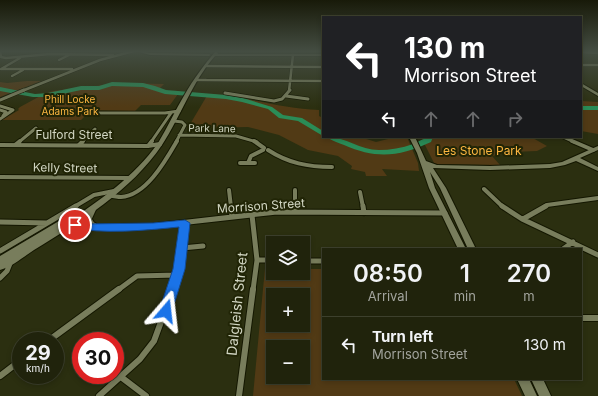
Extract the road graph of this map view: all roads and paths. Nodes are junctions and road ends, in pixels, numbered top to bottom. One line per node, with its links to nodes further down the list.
1 (24, 69): 7 (street)
2 (49, 69): 5 (street)
3 (204, 69): 8 (main road)
4 (292, 69): 9 (street)
5 (76, 70): 16 (street)
6 (199, 70): 8 (main road)
7 (12, 76)
8 (196, 78): 9 (street); 19 (main road)
9 (291, 80): 10 (street); 14 (street)
10 (322, 81)
11 (582, 85): 13 (main road)
12 (225, 93): 14 (street)
13 (598, 95)
14 (286, 96): 15 (street)
15 (308, 99)
16 (0, 100)
17 (0, 106): 22 (street)
18 (0, 110): 22 (street)
19 (177, 112): 21 (street); 23 (main road)
20 (87, 113): 21 (street)
21 (167, 114): 32 (street)
22 (0, 118)
23 (174, 121): 26 (street); 33 (main road)
24 (36, 128): 30 (street)
25 (95, 128): 31 (street)
26 (179, 135): 35 (street, Park Lane); 49 (street)
27 (412, 138): 41 (main road)
28 (566, 138): 34 (street)
29 (0, 145): 30 (street, Fulford Street)
30 (15, 145): 31 (street, Fulford Street)
31 (79, 145): 32 (street, Fulford Street)
32 (148, 146): 33 (street, Fulford Street)
33 (159, 146): 44 (main road)
34 (596, 149): 36 (main road)
35 (265, 150): 38 (street); 40 (street, Park Lane)
36 (575, 158): 41 (main road); 42 (main road)
37 (240, 163): 38 (street)
38 (248, 163): 39 (street)
39 (255, 163)
40 (332, 167)
41 (431, 167): 54 (main road); 55 (main road)
42 (598, 169)
43 (0, 177): 44 (street, Kelly Street)
44 (129, 178): 49 (main road)
45 (484, 189): 58 (street)
46 (230, 190): 57 (street)
47 (295, 190): 52 (street)
48 (360, 192): 53 (street)
49 (112, 193): 51 (main road); 61 (street)
50 (598, 198): 58 (street)
51 (93, 206): 59 (main road); 63 (street)
52 (295, 212): 53 (street, Morrison Street); 56 (street, Morrison Street)
53 (364, 212): 54 (street, Morrison Street)
54 (446, 213): 55 (main road); 68 (main road)
55 (454, 213): 69 (main road)
56 (252, 215): 57 (street, Morrison Street); 73 (street, Dalgleish Street)
57 (232, 217): 62 (street, Morrison Street)
58 (523, 219): 65 (street)
59 (72, 220): 63 (street, Morrison Street); 64 (street, Morrison Street); 77 (main road)
60 (0, 222): 61 (street)
61 (47, 223): 71 (street)
62 (185, 223): 64 (street, Morrison Street); 67 (street)
63 (94, 225): 64 (street, Morrison Street)
64 (102, 226)
65 (573, 242): 70 (street); 72 (street)
66 (203, 246): 67 (street)
67 (182, 248): 78 (street)
68 (462, 248)
69 (472, 248)
70 (564, 248)
71 (0, 251)
72 (598, 255)
73 (257, 260): 74 (street); 92 (street, Dalgleish Street)
74 (266, 260)
75 (310, 260): 76 (street)
76 (322, 261)
77 (3, 262): 79 (street)
78 (177, 276): 82 (street); 84 (street)
79 (0, 278)
80 (582, 318): 81 (street)
81 (598, 319)
82 (60, 332)
83 (12, 367): 85 (street)
84 (124, 373)
85 (0, 376)
86 (124, 378): 91 (street)
87 (523, 380): 93 (main road)
88 (537, 380): 94 (main road)
89 (113, 384): 90 (street)
90 (100, 396)
91 (146, 396)
92 (239, 396)
93 (531, 396)
94 (545, 396)

